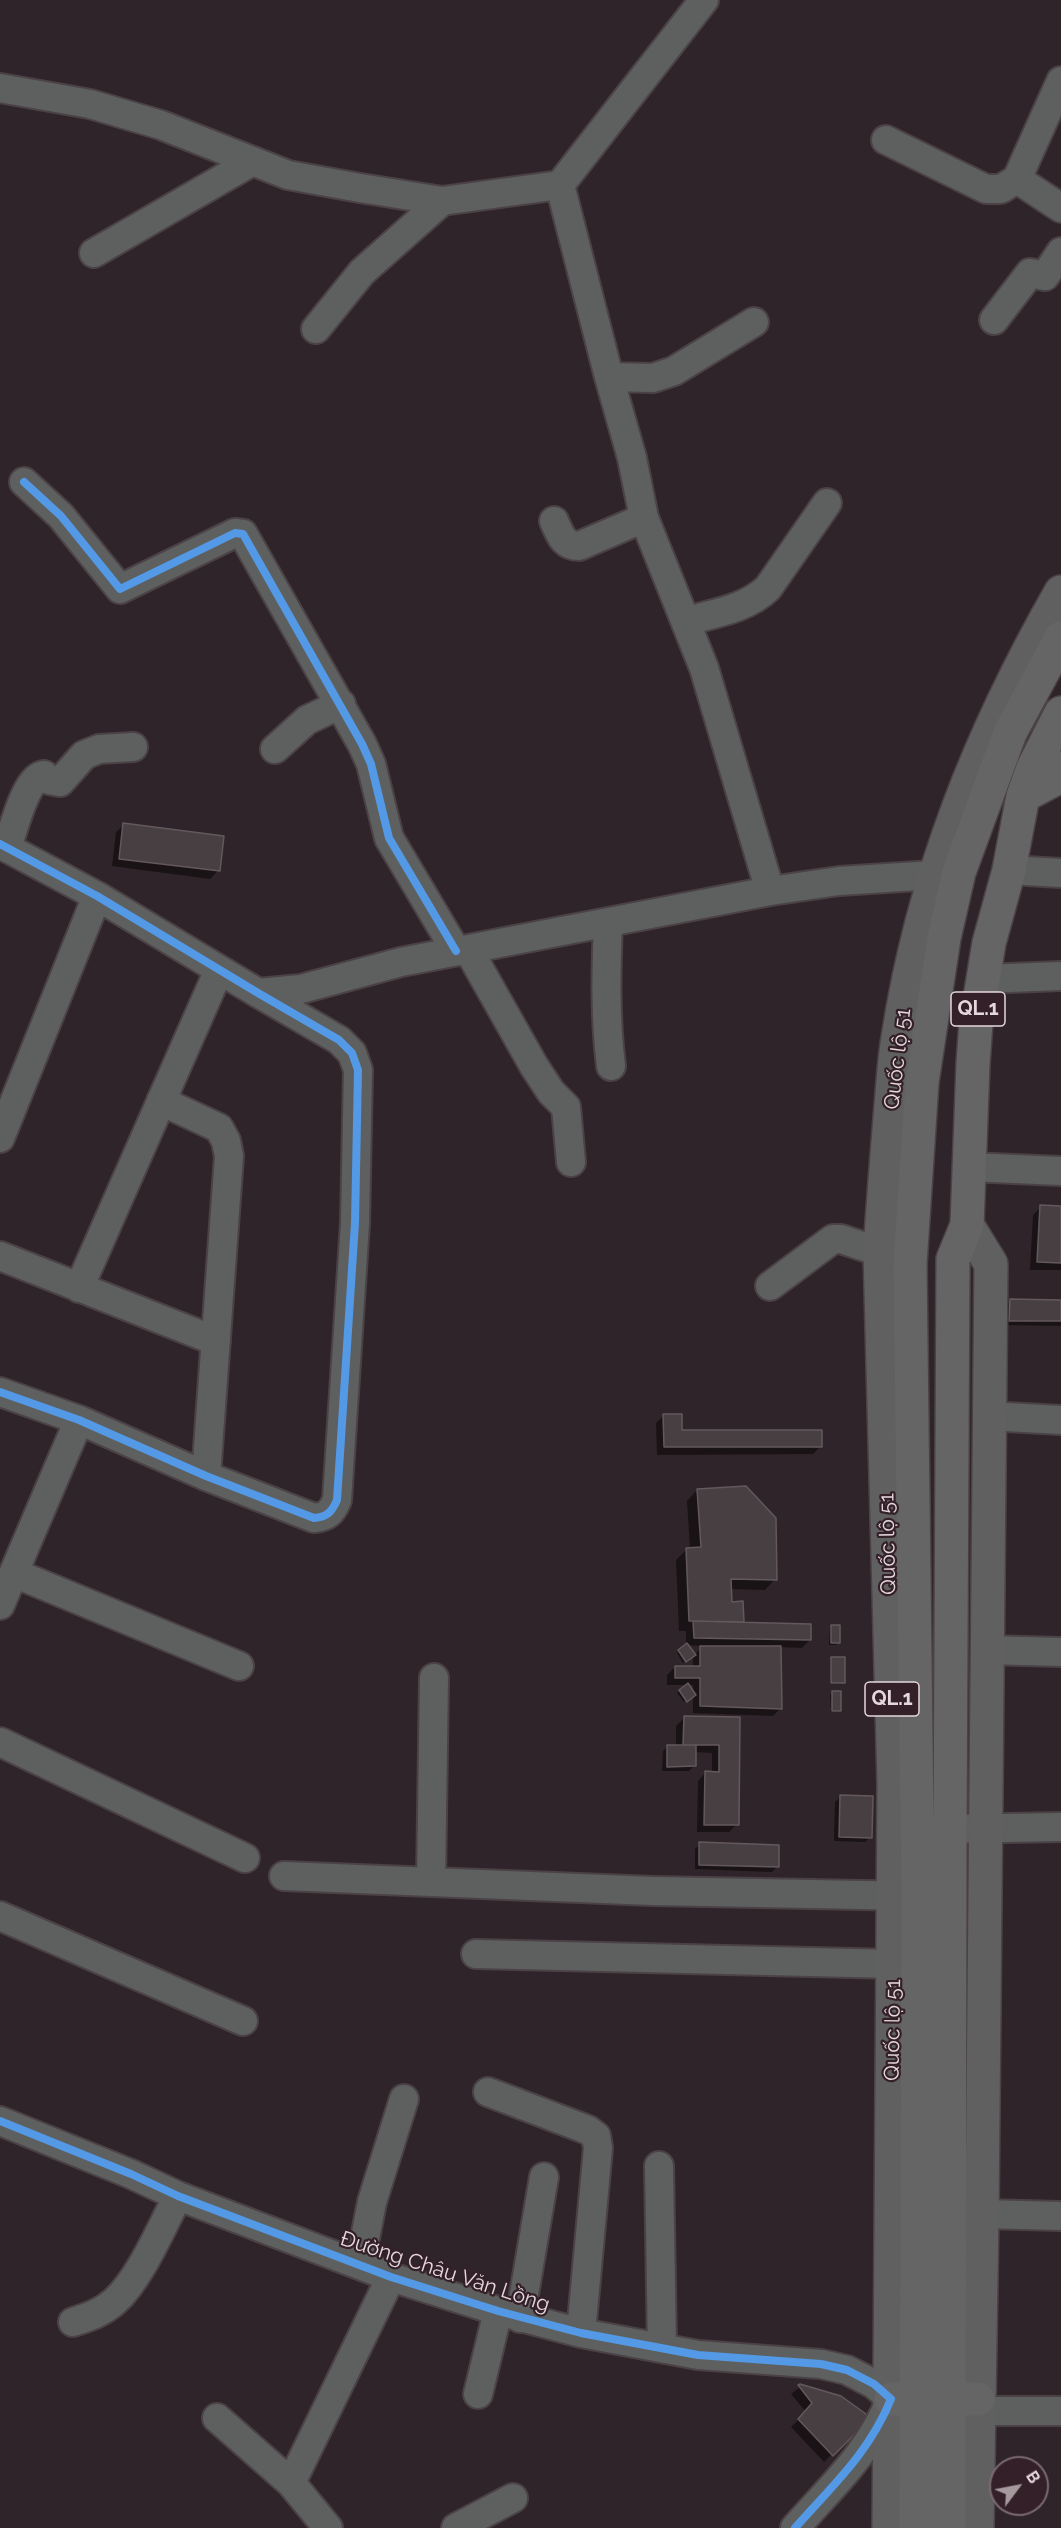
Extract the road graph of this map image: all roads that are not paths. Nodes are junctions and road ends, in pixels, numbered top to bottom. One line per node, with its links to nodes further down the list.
1 (704, 0): 7 (street)
2 (1061, 81): 6 (street)
3 (0, 89): 5 (street)
4 (886, 140): 6 (street)
5 (253, 161): 8 (street); 11 (street)
6 (1017, 179): 9 (street)
7 (560, 185): 8 (street); 15 (street)
8 (442, 201): 14 (street)
9 (1061, 208)
10 (1061, 252): 12 (street)
11 (94, 253)
12 (994, 320)
13 (754, 322): 15 (street)
14 (316, 329)
15 (609, 377): 18 (street)
16 (24, 482): 23 (street)
17 (827, 503): 21 (street)
18 (644, 518): 19 (street); 21 (street)
19 (554, 520)
20 (1061, 592): 32 (main road, Quốc lộ 51 / QL.1)
21 (687, 621): 33 (street)
22 (1061, 638): 32 (highway, Quốc lộ 51 / QL.1)
23 (341, 704): 26 (street); 36 (street)
24 (1061, 713): 28 (highway, QL.1)
25 (133, 747): 29 (street)
26 (275, 749)
27 (1061, 768): 28 (highway)
28 (1023, 796): 30 (highway, Quốc lộ 51 / QL.1)
29 (4, 846): 34 (street)
30 (1009, 870): 31 (street); 39 (highway, Quốc lộ 51 / QL.1)
31 (1061, 873)
32 (946, 877): 33 (street); 48 (main road, Quốc lộ 51 / QL.1); 71 (highway, Quốc lộ 51 / QL.1)
33 (770, 891): 35 (street)
34 (97, 896): 37 (street); 43 (street)
35 (608, 923): 36 (street); 41 (street)
36 (462, 950): 40 (street); 44 (street)
37 (219, 970): 40 (street); 42 (street)
38 (1061, 976): 39 (street)
39 (983, 979): 45 (highway, Quốc lộ 51 / QL.1)
40 (258, 993): 57 (street)
41 (611, 1066)
42 (161, 1101): 51 (street); 52 (street)
43 (0, 1138)
44 (571, 1162)
45 (969, 1167): 46 (street); 47 (highway, Quốc lộ 51 / QL.1)
46 (1061, 1171)
47 (968, 1225): 54 (main road, Quốc lộ 51 / QL.1); 67 (highway, Quốc lộ 51 / QL.1)
48 (880, 1251): 50 (street); 71 (main road, Quốc lộ 51 / QL.1)
49 (0, 1256): 51 (street)
50 (770, 1286)
51 (79, 1288): 52 (street)
52 (216, 1341): 57 (street)
53 (0, 1392): 55 (street)
54 (988, 1416): 56 (street); 60 (main road, Quốc lộ 51 / QL.1)
55 (79, 1420): 57 (street); 58 (street)
56 (1061, 1420)
57 (206, 1476)
58 (14, 1573): 59 (street); 62 (street)
59 (0, 1605)
60 (987, 1650): 61 (street); 66 (main road, Quốc lộ 51 / QL.1)
61 (1061, 1652)
62 (239, 1666)
63 (434, 1678): 70 (street)
64 (0, 1742): 68 (street)
65 (1061, 1827): 66 (street)
66 (986, 1828): 67 (street); 82 (main road, Quốc lộ 51 / QL.1)
67 (950, 1829): 91 (highway, Quốc lộ 51 / QL.1)
68 (245, 1858)
69 (284, 1876): 70 (street)
70 (431, 1882): 71 (street)
71 (906, 1896): 74 (main road, Quốc lộ 51 / QL.1); 91 (highway, Quốc lộ 51 / QL.1)
72 (0, 1916): 75 (street)
73 (476, 1954): 74 (street)
74 (894, 1964): 91 (main road, Quốc lộ 51 / QL.1)
75 (243, 2021)
76 (488, 2092): 88 (street)
77 (404, 2098): 84 (street)
78 (0, 2121): 81 (street, Đường Châu Văn Lồng)
79 (659, 2166): 89 (street)
80 (544, 2177): 86 (street)
81 (178, 2196): 84 (street, Đường Châu Văn Lồng); 87 (street)
82 (982, 2214): 83 (street); 91 (main road, Quốc lộ 51 / QL.1)
83 (1061, 2216)
84 (360, 2264): 85 (street, Đường Châu Văn Lồng)
85 (391, 2277): 86 (street, Đường Châu Văn Lồng); 94 (street)
86 (509, 2314): 88 (street, Đường Châu Văn Lồng); 90 (street)
87 (73, 2322)
88 (581, 2333): 89 (street, Đường Châu Văn Lồng)
89 (662, 2348): 91 (street, Đường Châu Văn Lồng)
90 (478, 2394)
91 (942, 2401): 92 (street); 98 (street); 99 (main road, Quốc lộ 51 / QL.1); 100 (highway, Quốc lộ 51 / QL.1); 101 (highway, Quốc lộ 51 / QL.1); 102 (main road, Quốc lộ 51 / QL.1)
92 (1061, 2411)
93 (217, 2418): 94 (street)
94 (291, 2483): 96 (street)
95 (513, 2499): 97 (street)
96 (328, 2528)
97 (456, 2528)
98 (795, 2528)
99 (889, 2528)
100 (916, 2528)
101 (949, 2528)
102 (977, 2528)

